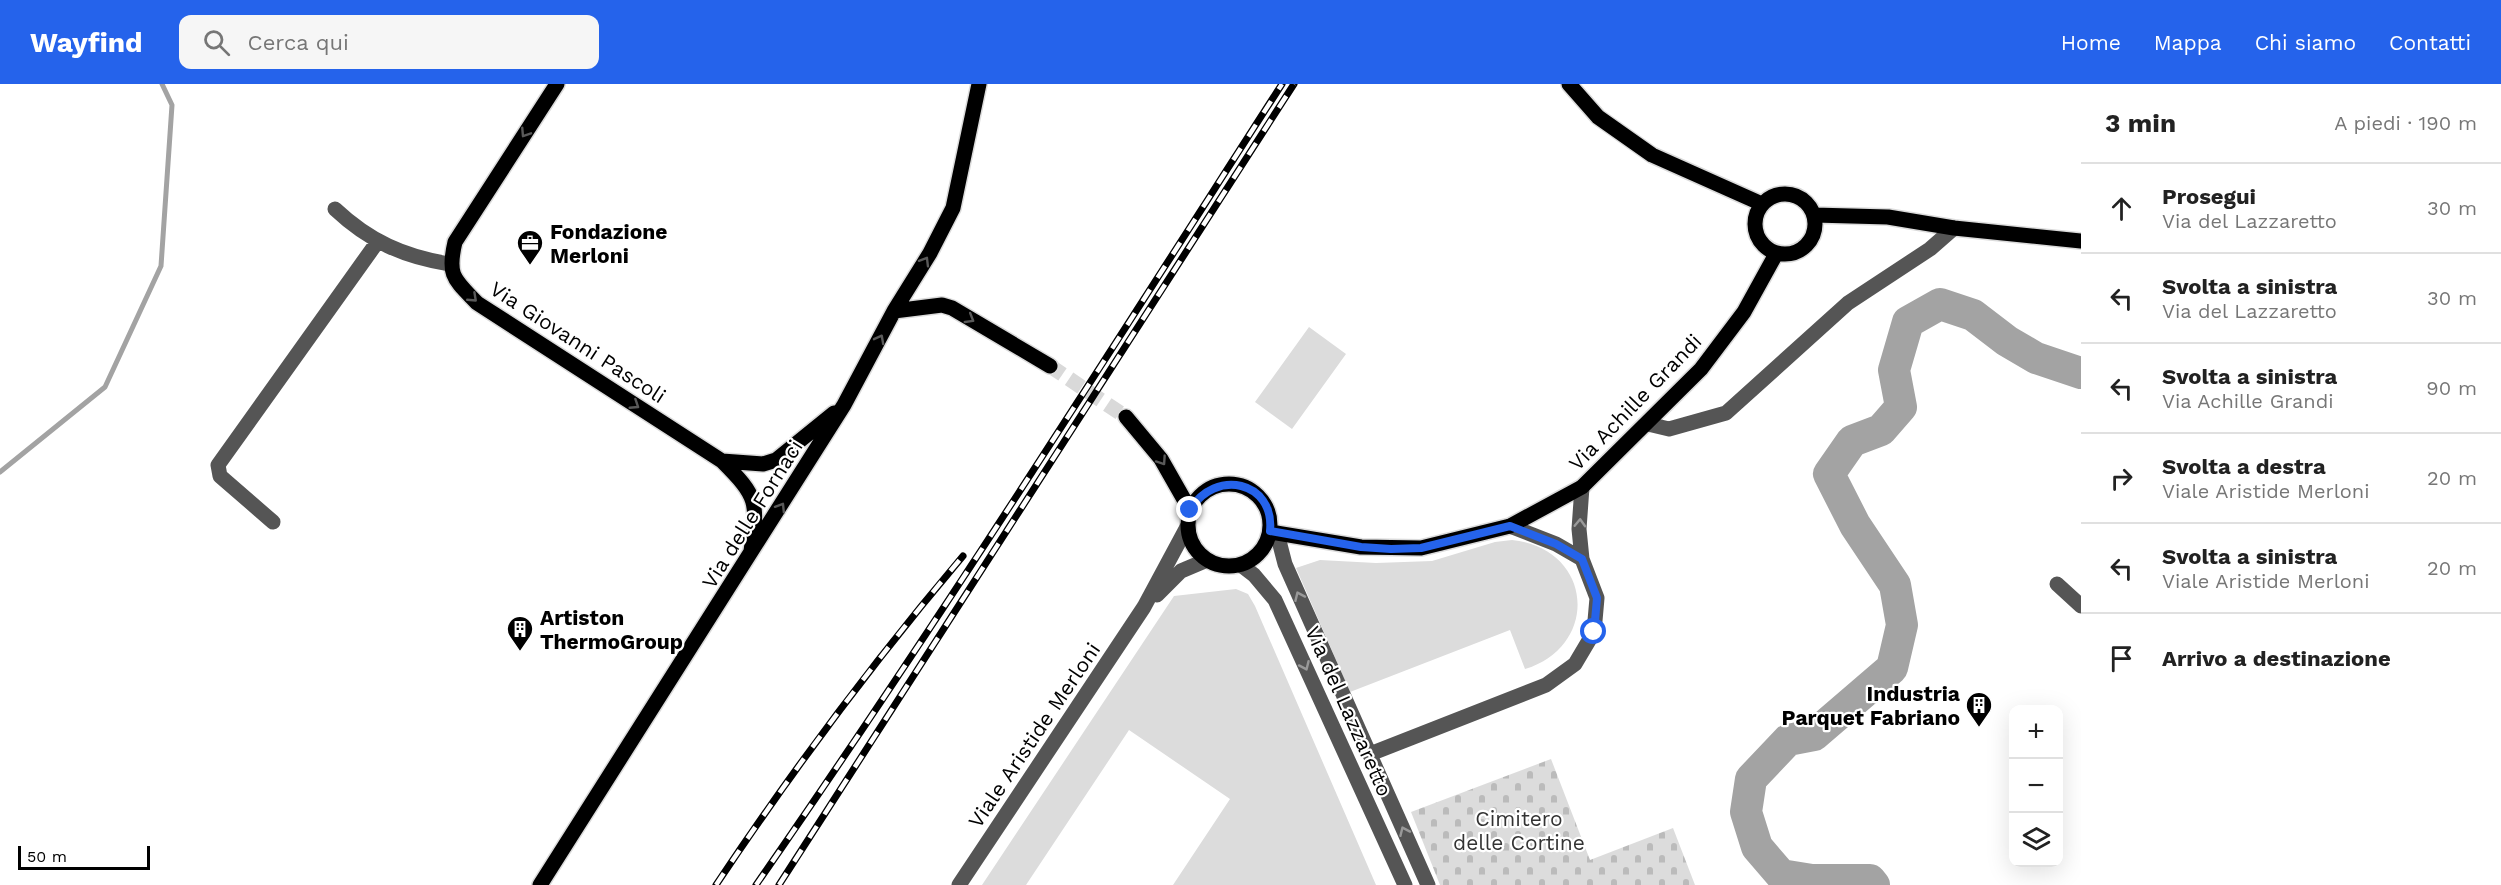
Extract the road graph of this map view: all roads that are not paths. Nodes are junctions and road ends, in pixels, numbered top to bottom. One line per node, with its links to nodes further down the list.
1 (557, 84): 11 (main road, one-way to 11)
2 (979, 84): 12 (main road, one-way to 2)
3 (1569, 84): 4 (main road)
4 (1762, 204): 6 (main road); 10 (main road)
5 (335, 209): 8 (street)
6 (1814, 215): 7 (main road); 10 (main road)
7 (1954, 228): 9 (main road); 16 (street)
8 (378, 241): 11 (street); 20 (street)
9 (2081, 241)
10 (1776, 254): 16 (main road, Via Achille Grandi)
11 (450, 264): 17 (main road, Via Giovanni Pascoli, one-way to 17)
12 (894, 311): 13 (main road, one-way to 13); 14 (main road, Via delle Fornaci, one-way to 12)
13 (1050, 366)
14 (844, 405): 17 (main road, Via Giovanni Pascoli); 24 (main road, Via delle Fornaci, one-way to 14)
15 (1126, 417): 19 (main road, one-way to 19)
16 (1648, 424): 18 (main road, Via Achille Grandi)
17 (723, 461): 24 (main road, Via Giovanni Pascoli)
18 (1582, 487): 21 (main road, Via Achille Grandi); 25 (street, Via del Lazzaretto, one-way to 18)
19 (1190, 510): 22 (main road, Viale Aristide Merloni); 23 (main road)
20 (273, 522)
21 (1510, 526): 23 (main road, Via Achille Grandi); 25 (street)
22 (1187, 527): 26 (main road); 30 (street, Viale Aristide Merloni)
23 (1274, 532): 27 (main road); 31 (street, Via del Lazzaretto, one-way to 23)
24 (750, 557): 33 (main road, Via delle Fornaci)
25 (1582, 559): 31 (street, Via del Lazzaretto)
26 (1207, 560): 27 (main road); 30 (street, Viale Aristide Merloni)
27 (1241, 565): 32 (street, Via del Lazzaretto, one-way to 32)
28 (2058, 584): 29 (street)
29 (2081, 606)
30 (1144, 608): 34 (street, Viale Aristide Merloni)
31 (1370, 754): 35 (street, Via del Lazzaretto, one-way to 31)
32 (1403, 884)
33 (540, 885)
34 (959, 885)
35 (1428, 885)

